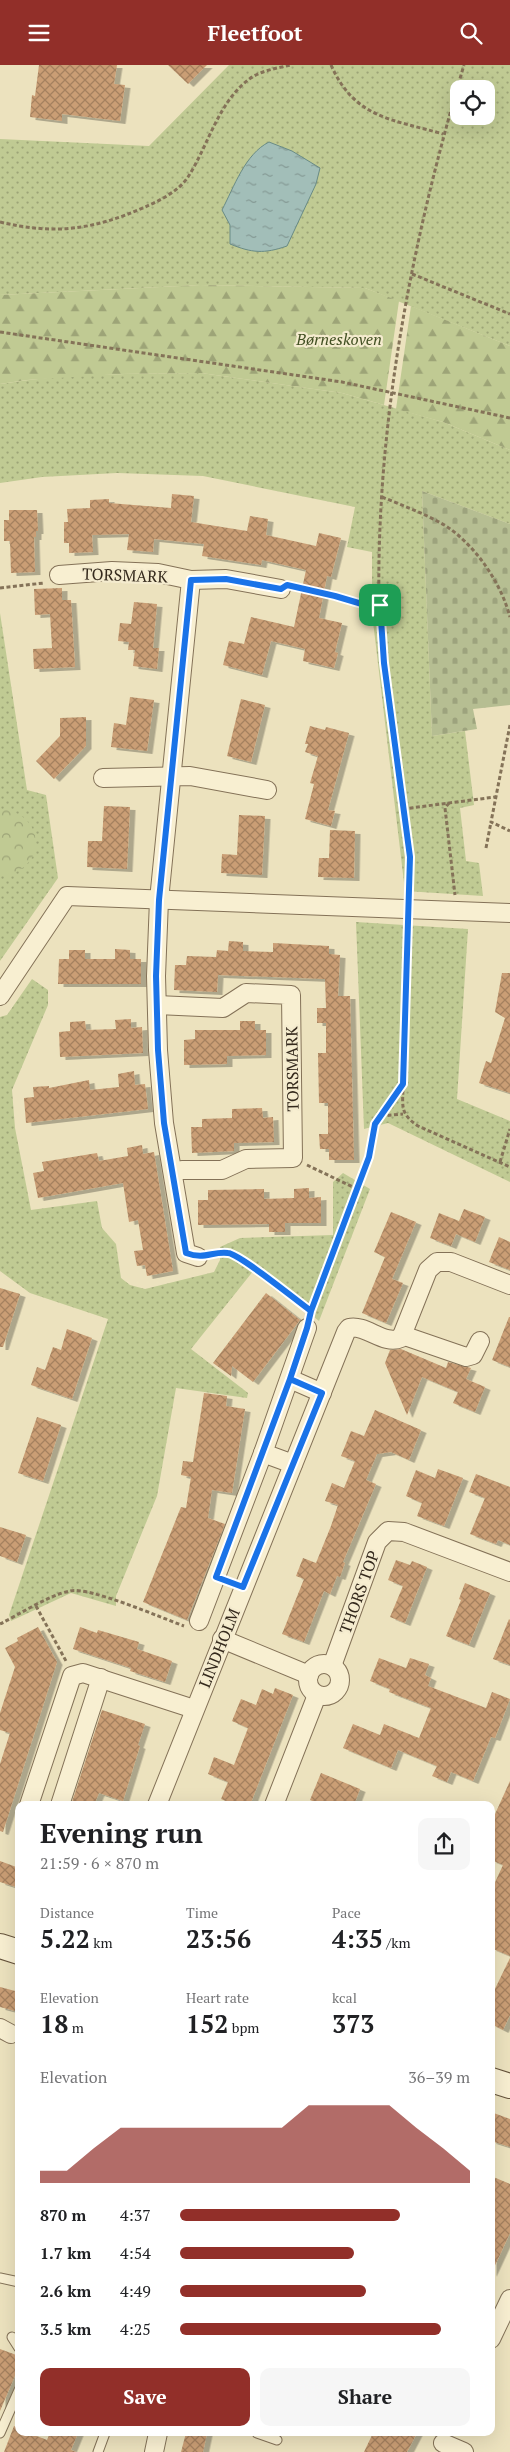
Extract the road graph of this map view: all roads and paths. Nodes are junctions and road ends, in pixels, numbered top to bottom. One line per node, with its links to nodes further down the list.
1 (291, 65): 5 (path)
2 (331, 65): 4 (path)
3 (464, 65): 4 (path)
4 (443, 134): 6 (path)
5 (0, 222)
6 (412, 274): 7 (path); 9 (path)
7 (510, 314)
8 (0, 332): 9 (path)
9 (390, 391): 10 (path); 11 (path)
10 (510, 418)
11 (382, 497): 16 (path); 17 (path)
12 (59, 575): 13 (street, TORSMARK); 14 (path)
13 (191, 580): 15 (street, TORSMARK); 19 (street, TORSMARK)
14 (0, 588)
15 (281, 589): 16 (path)
16 (380, 605): 24 (path)
17 (510, 617)
18 (510, 725): 22 (path)
19 (172, 775): 20 (street); 21 (street); 28 (street, TORSMARK)
20 (104, 779)
21 (267, 790)
22 (496, 797): 23 (path); 25 (path)
23 (449, 803): 24 (path); 30 (path)
24 (403, 809): 29 (path)
25 (491, 822): 26 (path); 27 (path)
26 (510, 831)
27 (486, 848)
28 (159, 900): 29 (street); 32 (street); 33 (street, TORSMARK)
29 (409, 909): 30 (street); 34 (path)
30 (457, 911): 31 (street)
31 (510, 913)
32 (0, 996)
33 (157, 1005): 38 (street, TORSMARK); 41 (street, TORSMARK)
34 (403, 1084): 35 (path); 36 (path)
35 (403, 1114): 36 (path); 39 (path)
36 (380, 1116): 42 (path)
37 (510, 1129): 39 (path)
38 (293, 1158): 41 (street); 42 (path)
39 (500, 1162): 40 (path)
40 (510, 1167)
41 (172, 1172): 43 (street, TORSMARK)
42 (357, 1189): 45 (path)
43 (198, 1257): 45 (path)
44 (510, 1285): 47 (street)
45 (311, 1311): 46 (path)
46 (307, 1328): 49 (street, LINDHOLM)
47 (402, 1335): 48 (street, LINDHOLM); 50 (street, LINDHOLM)
48 (480, 1341)
49 (290, 1379): 50 (street); 51 (street, LINDHOLM)
50 (322, 1393): 52 (street, LINDHOLM)
51 (263, 1453): 52 (street); 54 (street, LINDHOLM)
52 (293, 1464): 55 (street, LINDHOLM)
53 (510, 1572): 60 (street, THORS TOP)
54 (216, 1577): 55 (street, LINDHOLM); 57 (street, LINDHOLM)
55 (243, 1587): 59 (street, LINDHOLM)
56 (36, 1606): 57 (path); 58 (path); 61 (path)
57 (192, 1623)
58 (0, 1624)
59 (222, 1639): 62 (street); 65 (street, LINDHOLM)
60 (332, 1666): 62 (street); 64 (street)
61 (75, 1674): 63 (street, LINDHOLM); 66 (street)
62 (309, 1675): 64 (street)
63 (100, 1678): 65 (street, LINDHOLM); 67 (street)
64 (317, 1695): 71 (street)
65 (194, 1709): 70 (street, LINDHOLM)
66 (53, 1731): 67 (street); 68 (street)
67 (81, 1740): 69 (street)
68 (30, 1801)
69 (61, 1801)
70 (158, 1801)
71 (276, 1801)
72 (0, 1946): 73 (street)
73 (15, 1951)
74 (495, 2081): 75 (street)
75 (510, 2086)
76 (0, 2278): 77 (lane)
77 (15, 2281)
78 (510, 2299): 79 (street)
79 (495, 2331)
80 (12, 2337): 81 (lane)
81 (15, 2342)
82 (15, 2399): 83 (lane)
83 (0, 2433)
84 (104, 2436): 89 (lane)
85 (157, 2436): 90 (street)
86 (266, 2436): 87 (lane)
87 (277, 2440)
88 (444, 2443): 91 (street)
89 (98, 2452)
90 (154, 2452)
91 (464, 2452)

